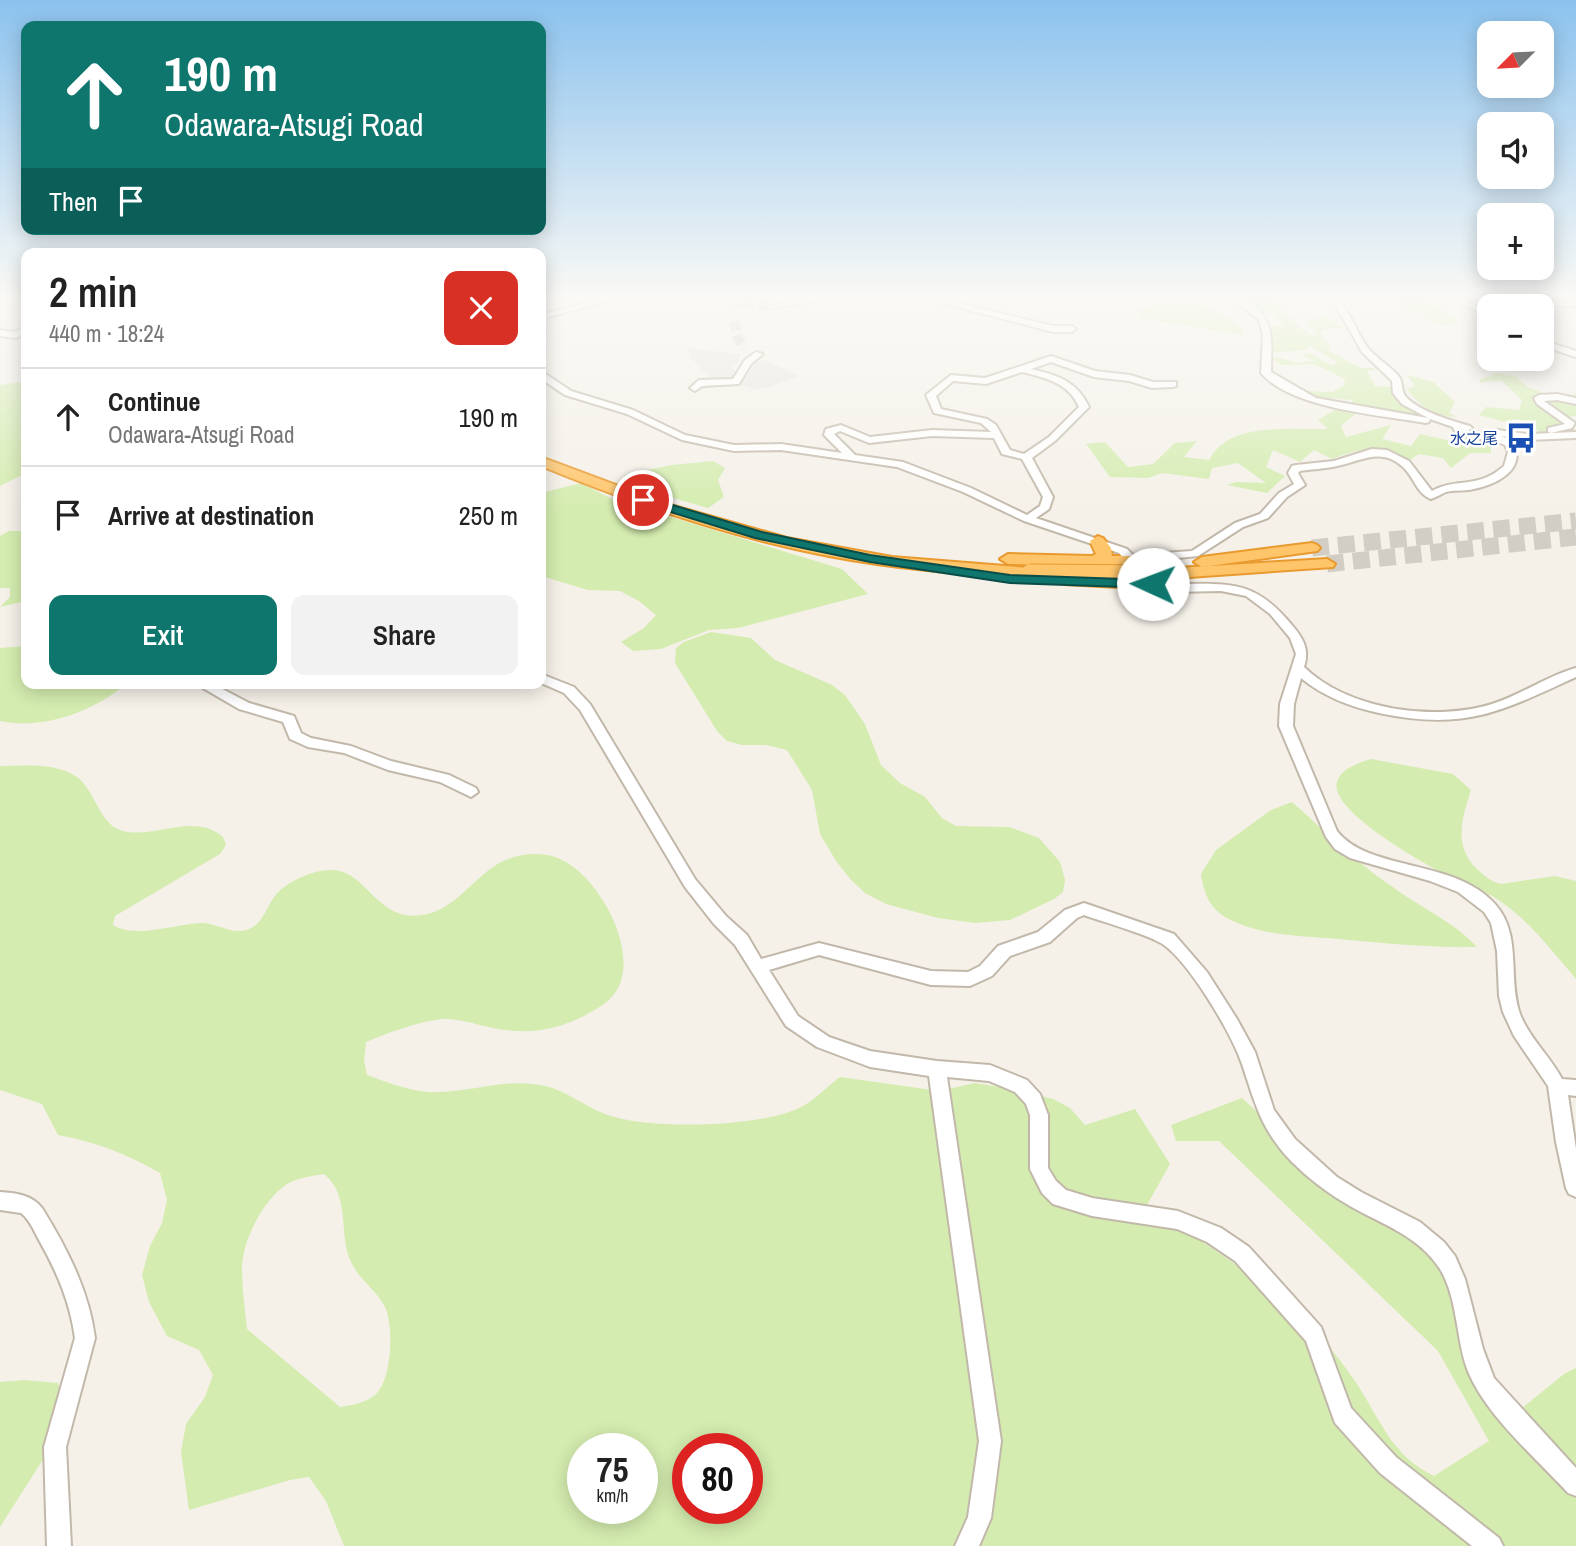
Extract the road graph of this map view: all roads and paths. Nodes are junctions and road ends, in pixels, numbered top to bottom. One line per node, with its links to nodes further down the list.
1 (745, 367): 9 (street)
2 (1023, 367): 6 (street)
3 (1075, 367): 8 (street)
4 (1267, 367): 11 (street)
5 (1383, 367): 11 (street)
6 (1017, 369): 12 (street); 17 (street)
7 (546, 378): 16 (street)
8 (1173, 384)
9 (695, 387)
10 (1576, 401): 14 (street)
11 (1456, 426): 14 (street); 23 (street)
12 (997, 435): 16 (street); 17 (street)
13 (1576, 435): 14 (street)
14 (1528, 437)
15 (546, 456): 20 (highway)
16 (852, 457): 19 (street)
17 (1027, 457): 19 (street)
18 (546, 463): 26 (highway)
19 (1028, 519): 21 (street)
20 (771, 531): 24 (highway); 27 (highway)
21 (1098, 541): 23 (street); 24 (highway)
22 (1312, 548): 28 (highway)
23 (1133, 560): 24 (highway); 28 (street)
24 (1090, 562)
25 (1327, 564): 28 (highway)
26 (915, 565): 27 (highway); 28 (highway)
27 (1030, 570): 28 (highway, bridge)
28 (1156, 575): 29 (street)
29 (1298, 668): 30 (street); 36 (street)
30 (1576, 672)
31 (546, 679): 34 (street)
32 (212, 689): 33 (street)
33 (471, 792)
34 (759, 966): 35 (street); 40 (street)
35 (937, 1069): 42 (street); 43 (street)
36 (1557, 1086): 37 (street); 38 (street)
37 (1576, 1088)
38 (1576, 1188)
39 (0, 1201): 41 (street)
40 (1576, 1485)
41 (59, 1546)
42 (967, 1546)
43 (1491, 1546)

